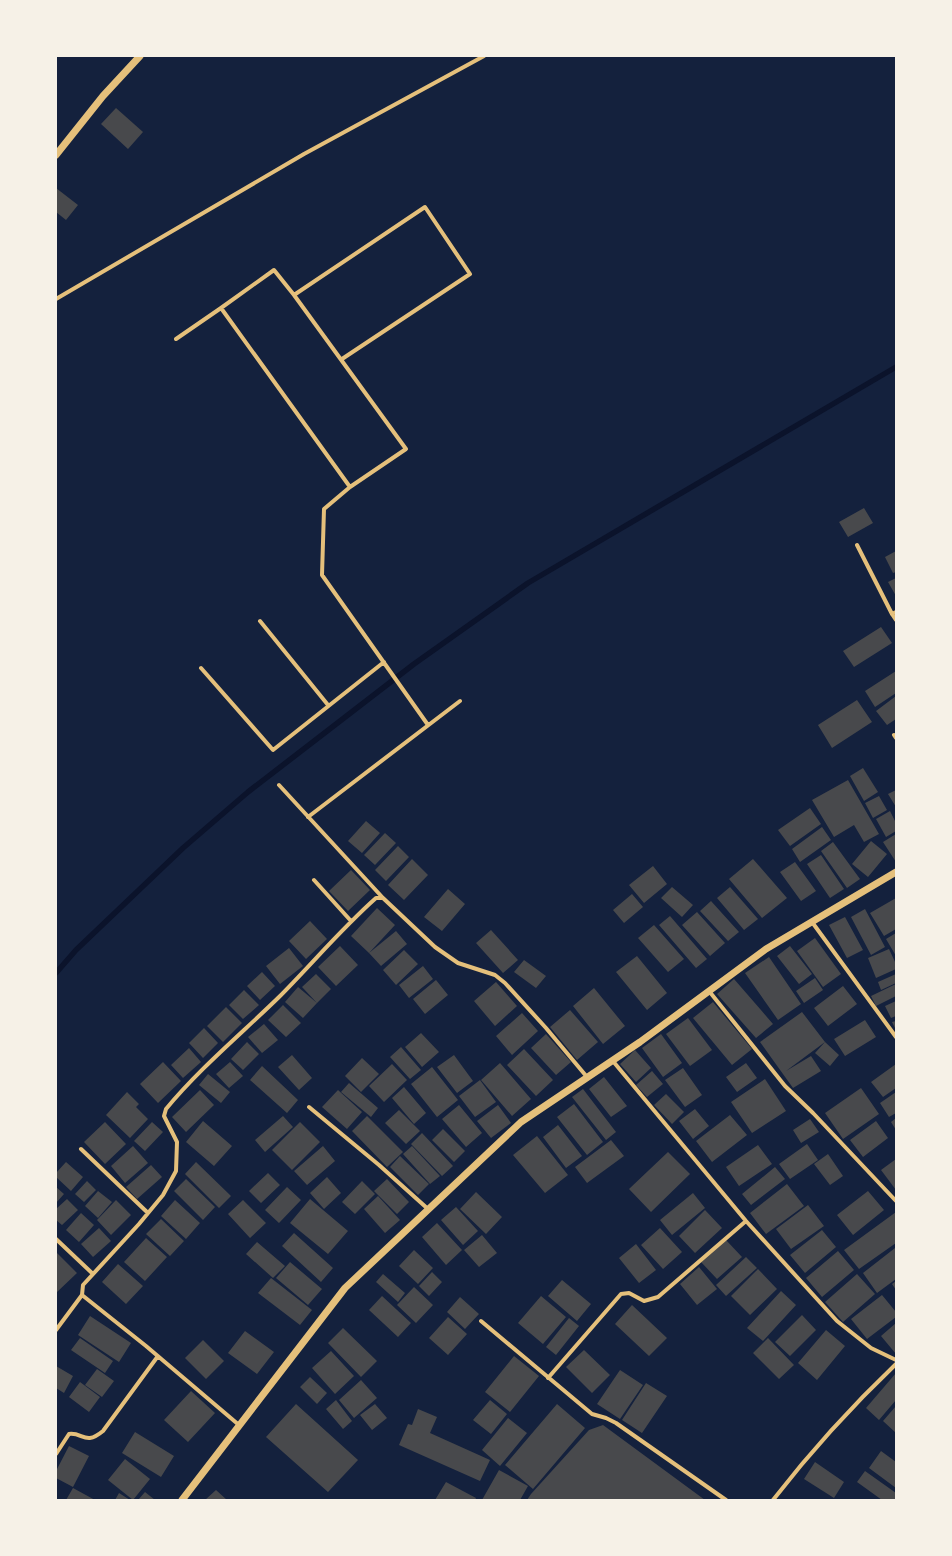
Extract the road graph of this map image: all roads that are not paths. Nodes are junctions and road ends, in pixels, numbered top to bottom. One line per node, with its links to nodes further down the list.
1 (140, 56): 3 (street)
2 (484, 56): 5 (street)
3 (56, 156)
4 (294, 295): 6 (street); 8 (street); 8 (street)
5 (56, 299)
6 (221, 308): 7 (street); 9 (street)
7 (176, 339)
8 (342, 359): 9 (street)
9 (350, 488): 14 (street)
10 (857, 544): 11 (street)
11 (894, 613): 12 (street)
12 (896, 620)
13 (260, 621): 17 (street)
14 (384, 662): 17 (street); 18 (street)
15 (201, 668): 17 (street)
16 (460, 701): 18 (street)
17 (328, 705)
18 (428, 725): 20 (street)
19 (279, 785): 20 (street)
20 (308, 816): 23 (street)
21 (896, 872): 25 (street)
22 (314, 880): 24 (street)
23 (383, 898): 24 (street); 29 (street)
24 (351, 921): 34 (street)
25 (812, 922): 26 (street); 27 (street)
26 (709, 991): 28 (street); 32 (street)
27 (896, 1037)
28 (612, 1060): 29 (street); 35 (street)
29 (587, 1077): 33 (street)
30 (309, 1107): 33 (street)
31 (81, 1149): 34 (street)
32 (896, 1201)
33 (428, 1209): 45 (street)
34 (148, 1213): 37 (street)
35 (746, 1221): 42 (street); 44 (street)
36 (56, 1239): 37 (street)
37 (93, 1274): 38 (street)
38 (82, 1295): 40 (street); 41 (street)
39 (481, 1322): 44 (street)
40 (56, 1330)
41 (158, 1356): 45 (street); 46 (street)
42 (896, 1360)
43 (896, 1364): 49 (street)
44 (548, 1378): 48 (street)
45 (239, 1425): 47 (street)
46 (56, 1454)
47 (182, 1500)
48 (726, 1500)
49 (773, 1500)

